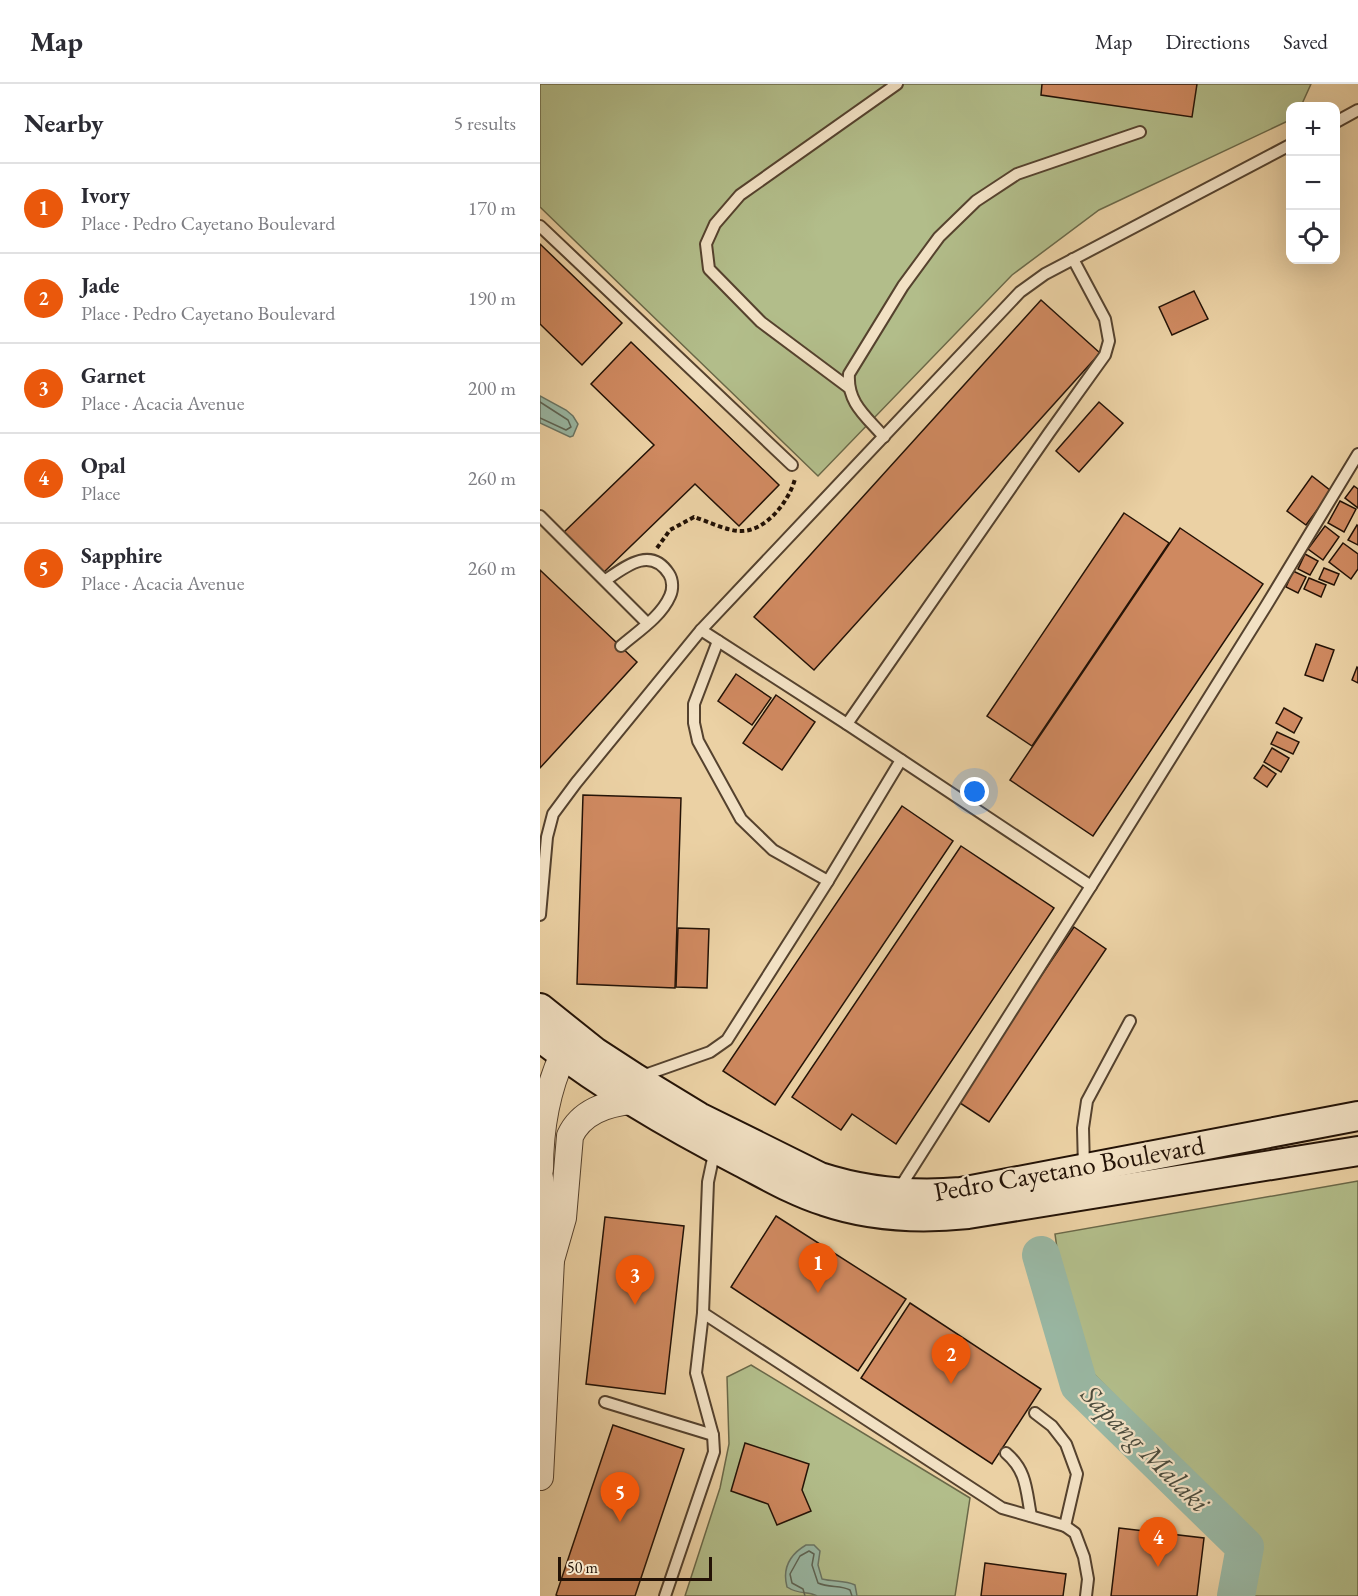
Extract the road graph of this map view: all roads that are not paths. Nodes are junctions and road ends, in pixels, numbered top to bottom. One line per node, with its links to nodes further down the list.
1 (897, 84): 8 (lane)
2 (1358, 110): 3 (lane)
3 (1340, 119)
4 (1140, 132): 8 (lane)
5 (1286, 147): 7 (lane)
6 (540, 226): 11 (lane)
7 (1073, 259): 9 (lane); 18 (lane)
8 (848, 387): 9 (lane)
9 (884, 436): 15 (lane)
10 (1358, 454): 21 (lane)
11 (792, 465)
12 (540, 516): 13 (lane)
13 (606, 580): 14 (lane); 14 (lane)
14 (648, 623): 17 (lane)
15 (701, 630): 16 (lane); 22 (lane)
16 (718, 641): 18 (lane); 20 (lane)
17 (621, 646)
18 (847, 724): 19 (lane)
19 (901, 760): 20 (lane); 21 (lane)
20 (828, 881): 27 (lane)
21 (1091, 886): 34 (lane)
22 (540, 915)
23 (540, 1008): 27 (main road, Pedro Cayetano Boulevard)
24 (1130, 1021): 31 (lane)
25 (540, 1036): 26 (main road, Pedro Cayetano Boulevard)
26 (563, 1055): 27 (main road, Pedro Cayetano Boulevard); 32 (street)
27 (634, 1090): 29 (main road, Pedro Cayetano Boulevard); 34 (main road, Pedro Cayetano Boulevard); 35 (street)
28 (1358, 1116): 31 (main road, Pedro Cayetano Boulevard)
29 (715, 1149): 30 (main road, Pedro Cayetano Boulevard); 36 (lane)
30 (1358, 1151)
31 (1084, 1168): 34 (main road, Pedro Cayetano Boulevard)
32 (540, 1169)
33 (540, 1178): 35 (street)
34 (897, 1193)
35 (551, 1260): 41 (street)
36 (703, 1313): 39 (lane); 42 (lane)
37 (605, 1402): 39 (lane)
38 (1035, 1413): 43 (lane)
39 (713, 1435): 44 (lane)
40 (1006, 1453): 42 (lane)
41 (540, 1476)
42 (1031, 1516): 43 (lane)
43 (1065, 1526): 45 (lane)
44 (665, 1596)
45 (1086, 1596)

